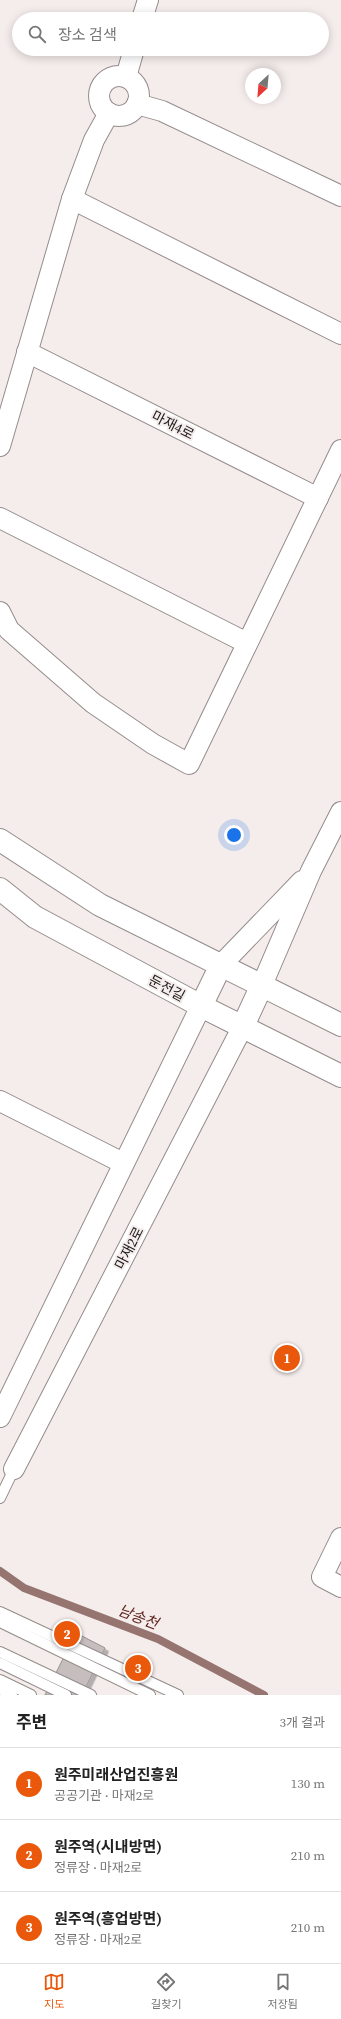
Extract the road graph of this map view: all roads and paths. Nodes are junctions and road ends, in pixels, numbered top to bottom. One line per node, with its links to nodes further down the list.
1 (148, 0): 2 (street)
2 (144, 12)
3 (132, 56): 4 (street)
4 (126, 77): 5 (street); 6 (street)
5 (137, 104): 6 (street); 7 (street)
6 (109, 113): 8 (street)
7 (341, 196)
8 (72, 200): 9 (street); 10 (street)
9 (341, 334)
10 (27, 352): 11 (street); 13 (street, 마재4로)
11 (0, 446)
12 (341, 450): 13 (street)
13 (318, 498): 17 (street)
14 (0, 518): 17 (street)
15 (0, 612): 16 (street)
16 (4, 634): 17 (street)
17 (247, 643)
18 (341, 812): 20 (street)
19 (0, 840): 22 (street)
20 (312, 871): 22 (street); 23 (street)
21 (0, 889): 24 (street, 둔전길)
22 (221, 965): 23 (street); 24 (street)
23 (262, 985): 25 (street); 26 (street)
24 (201, 1006): 26 (street, 둔전길); 29 (street)
25 (341, 1025)
26 (242, 1026): 27 (street, 둔전길); 31 (street, 마재2로)
27 (341, 1076)
28 (0, 1101): 29 (street)
29 (123, 1163): 30 (street)
30 (0, 1417)
31 (14, 1469): 32 (lane)
32 (0, 1498)
33 (341, 1538): 34 (street)
34 (341, 1587)
35 (0, 1612): 46 (lane)
36 (0, 1622): 45 (lane)
37 (0, 1652): 44 (lane)
38 (0, 1663): 43 (lane)
39 (0, 1680): 42 (lane)
40 (0, 1689): 41 (lane)
41 (12, 1695)
42 (31, 1695)
43 (66, 1695)
44 (92, 1695)
45 (150, 1695)
46 (178, 1695)

